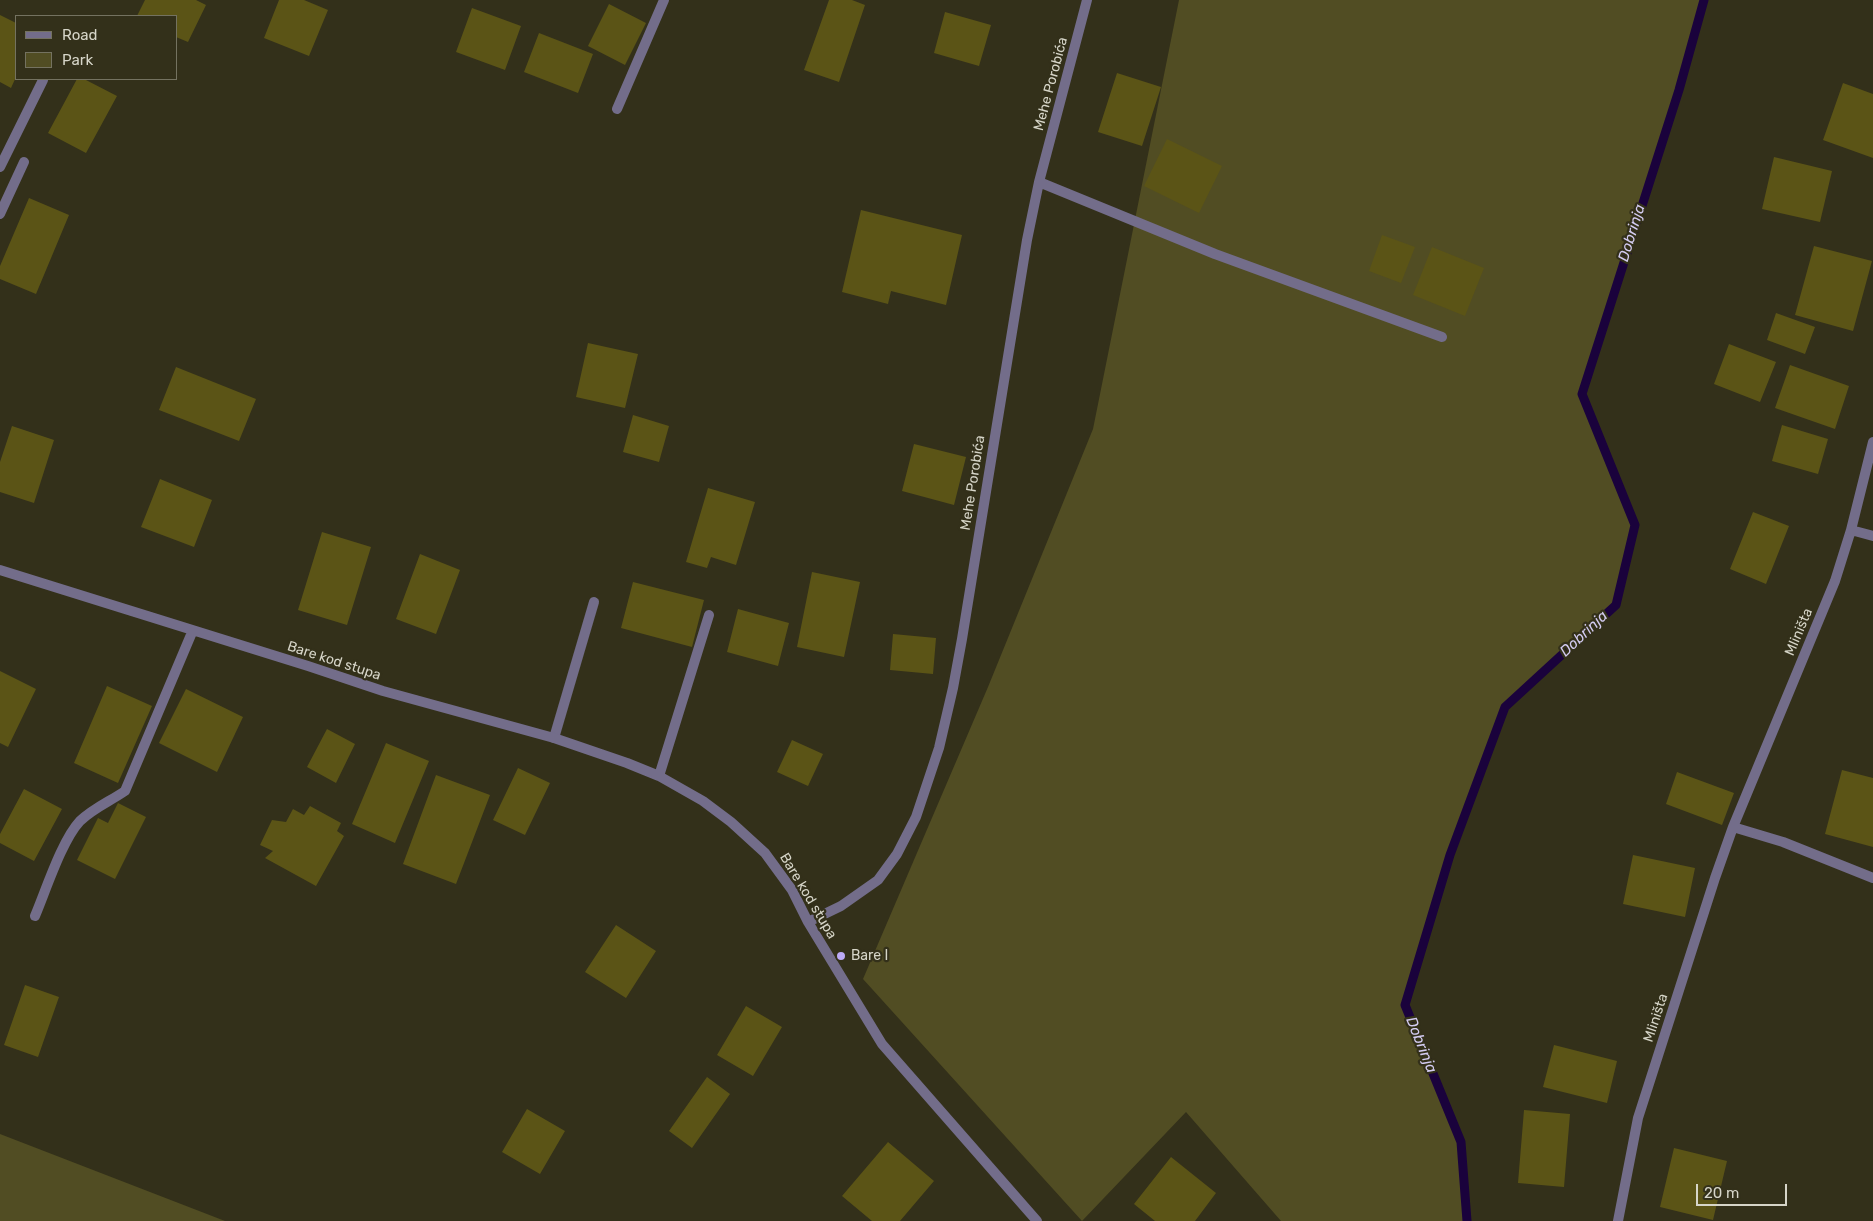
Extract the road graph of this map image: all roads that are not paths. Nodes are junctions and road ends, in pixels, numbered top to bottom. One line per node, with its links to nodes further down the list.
1 (664, 0): 4 (street)
2 (1087, 0): 7 (street, Mehe Porobića)
3 (43, 80): 6 (street)
4 (617, 108)
5 (24, 162): 8 (street)
6 (0, 167)
7 (1039, 182): 9 (street); 22 (street, Mehe Porobića)
8 (0, 214)
9 (1442, 337)
10 (1873, 442): 11 (street, Mliništa)
11 (1851, 530): 12 (street); 19 (street, Mliništa)
12 (1873, 536)
13 (0, 570): 16 (street, Bare kod stupa)
14 (594, 602): 17 (street)
15 (709, 615): 18 (street)
16 (193, 630): 17 (street, Bare kod stupa); 21 (street)
17 (554, 738): 18 (street, Bare kod stupa)
18 (659, 776): 22 (street, Bare kod stupa)
19 (1733, 827): 20 (street); 24 (street, Mliništa)
20 (1873, 878)
21 (36, 916)
22 (808, 922): 23 (street, Bare kod stupa)
23 (1037, 1221)
24 (1618, 1221)

